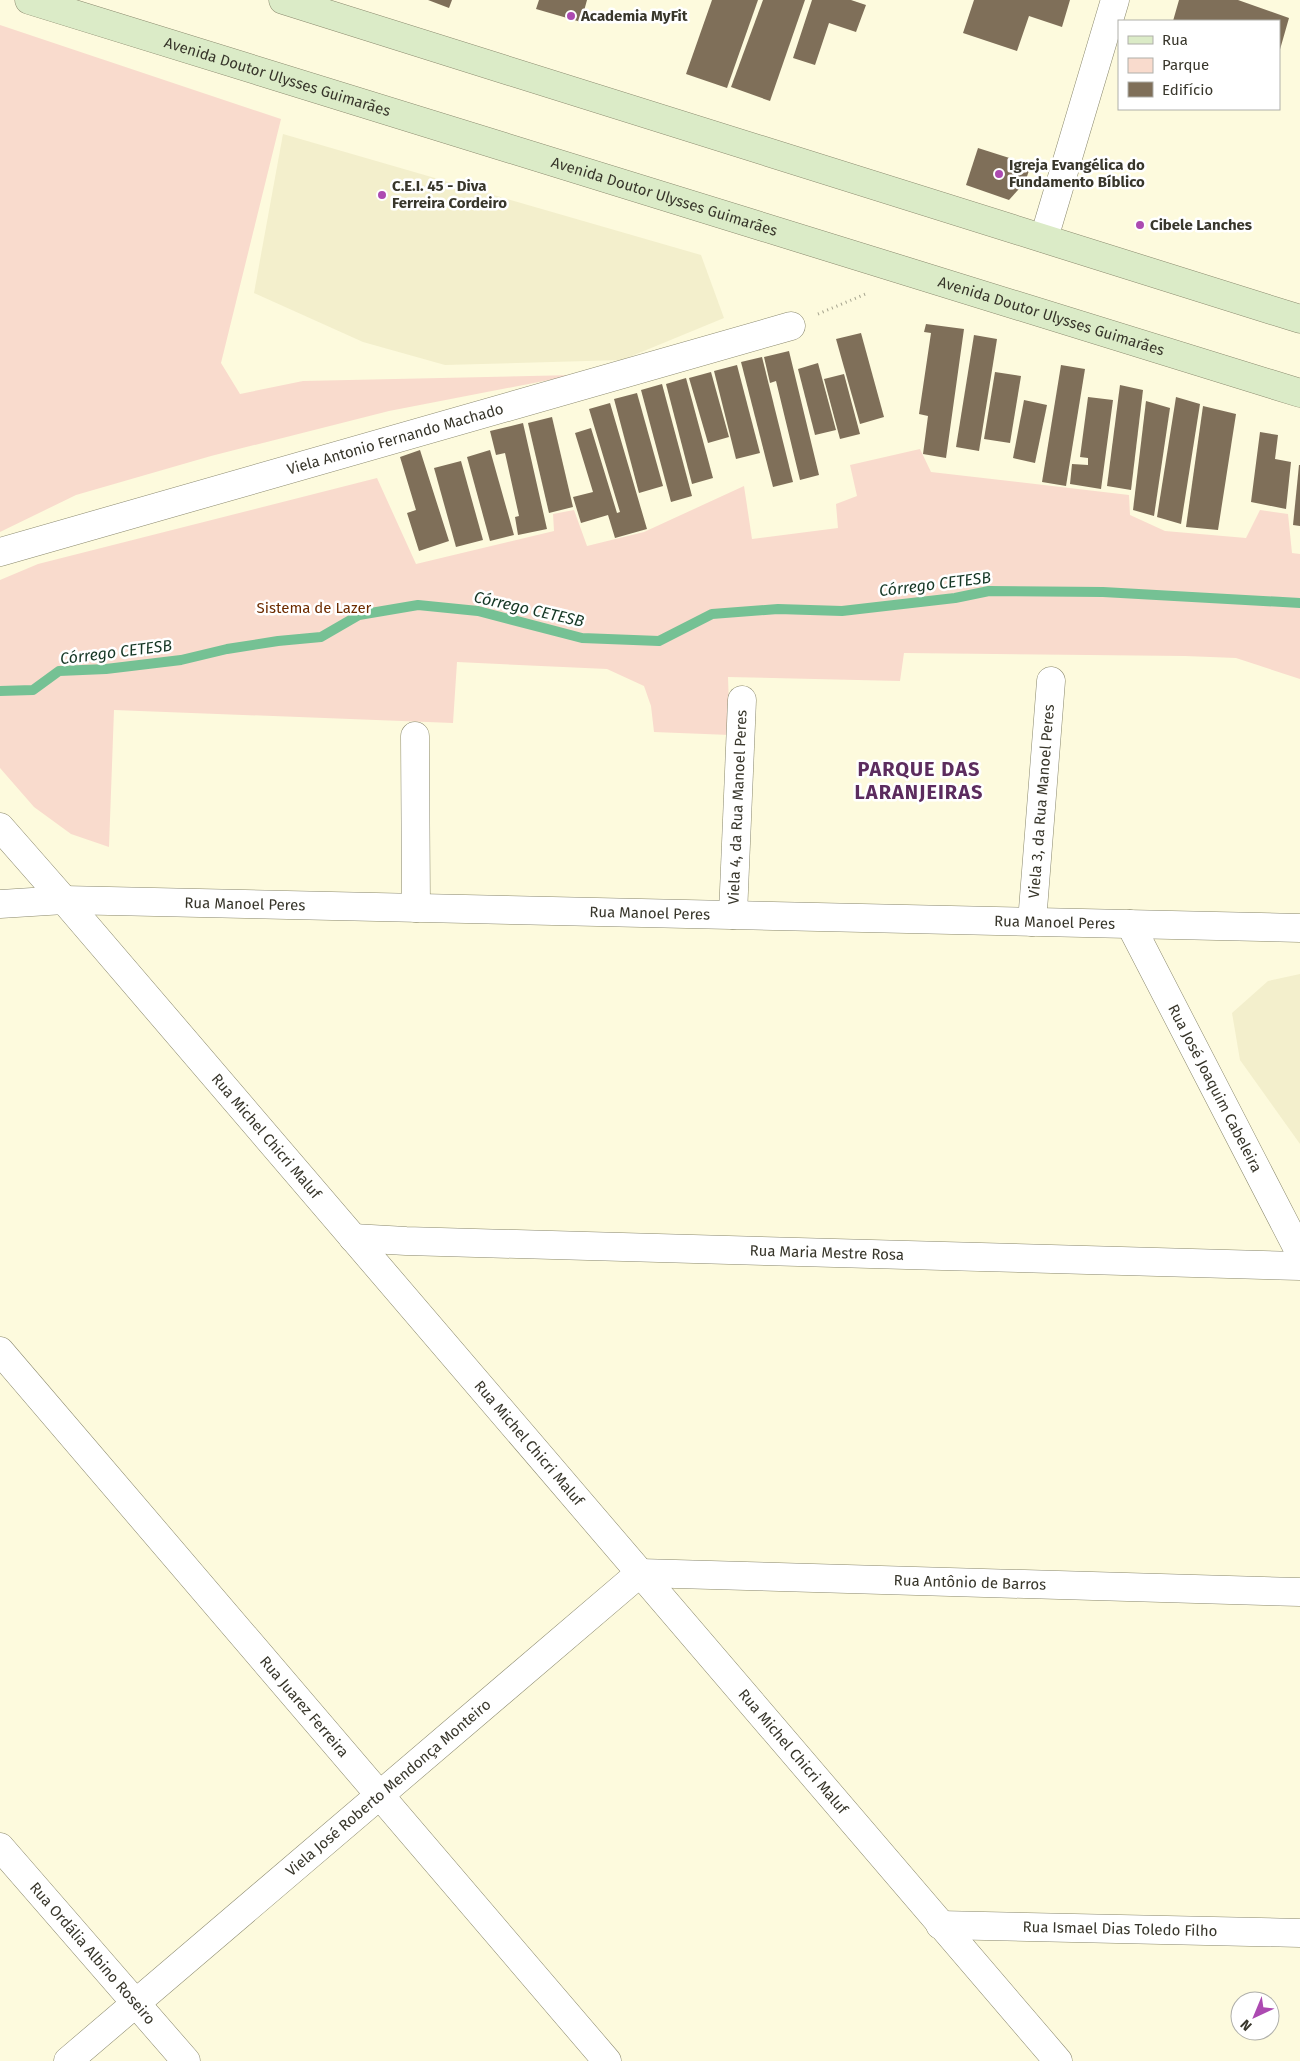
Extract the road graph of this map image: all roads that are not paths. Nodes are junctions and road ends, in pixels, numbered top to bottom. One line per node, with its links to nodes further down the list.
1 (29, 0): 7 (main road, Avenida Doutor Ulysses Guimarães)
2 (283, 0): 4 (main road)
3 (1115, 0): 4 (street)
4 (1044, 238): 5 (main road)
5 (1300, 318)
6 (791, 326): 8 (street, Viela Antonio Fernando Machado)
7 (1300, 393)
8 (0, 552)
9 (1051, 681): 17 (street, Viela 3, da Rua Manoel Peres)
10 (742, 700): 16 (street, Viela 4, da Rua Manoel Peres)
11 (415, 736): 15 (street)
12 (0, 827): 13 (street, Rua Michel Chicri Maluf)
13 (64, 900): 14 (street, Rua Manoel Peres); 15 (street, Rua Manoel Peres); 20 (street, Rua Michel Chicri Maluf)
14 (0, 904)
15 (416, 908): 16 (street, Rua Manoel Peres)
16 (733, 915): 17 (street, Rua Manoel Peres)
17 (1032, 922): 18 (street, Rua Manoel Peres)
18 (1130, 924): 19 (street, Rua Manoel Peres); 21 (street, Rua José Joaquim Cabeleira)
19 (1300, 928)
20 (353, 1238): 22 (street, Rua Maria Mestre Rosa); 24 (street, Rua Michel Chicri Maluf)
21 (1300, 1253)
22 (1300, 1266)
23 (0, 1352): 26 (street, Rua Juarez Ferreira)
24 (640, 1573): 25 (street, Rua Antônio de Barros); 26 (street, Viela José Roberto Mendonça Monteiro); 28 (street, Rua Michel Chicri Maluf)
25 (1300, 1592)
26 (378, 1796): 30 (street, Viela José Roberto Mendonça Monteiro); 33 (street, Rua Juarez Ferreira)
27 (0, 1847): 30 (street, Rua Ordália Albino Roseiro)
28 (940, 1925): 29 (street, Rua Ismael Dias Toledo Filho); 34 (street, Rua Michel Chicri Maluf)
29 (1300, 1933)
30 (136, 2003): 31 (street, Viela José Roberto Mendonça Monteiro); 32 (street, Rua Ordália Albino Roseiro)
31 (68, 2061)
32 (186, 2061)
33 (607, 2061)
34 (1058, 2061)

